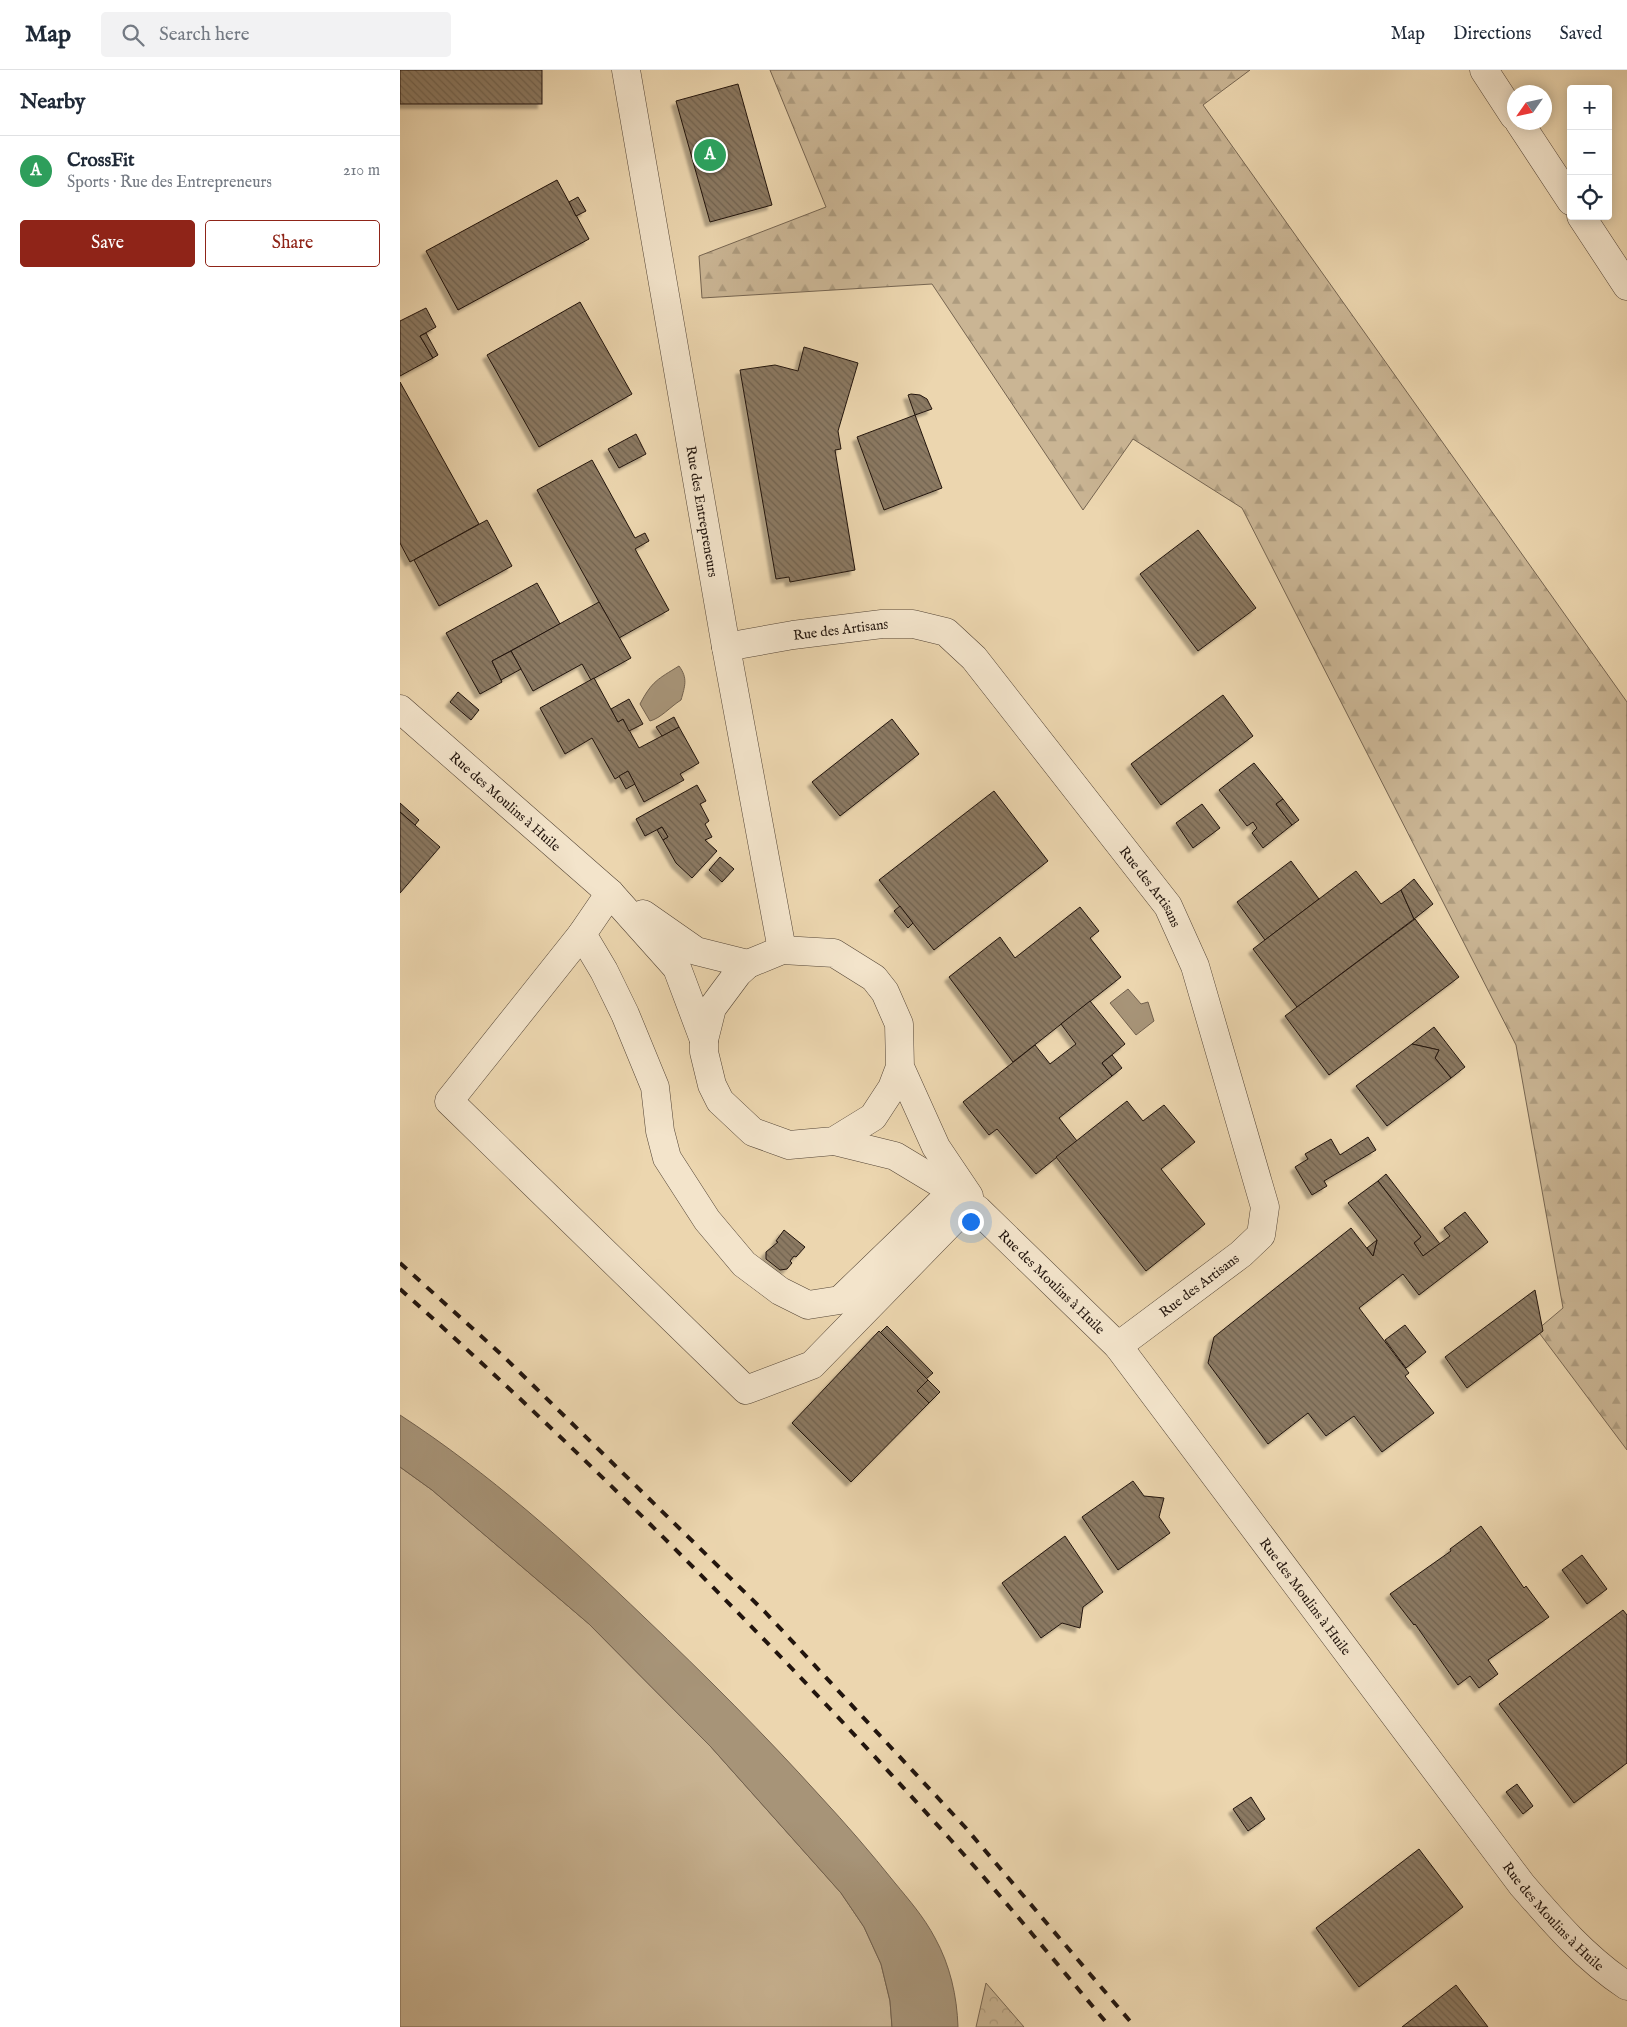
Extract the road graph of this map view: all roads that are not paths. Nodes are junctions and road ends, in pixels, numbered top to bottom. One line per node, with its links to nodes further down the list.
1 (626, 70): 8 (street, Rue des Entrepreneurs)
2 (1484, 70): 3 (street)
3 (1507, 105)
4 (1524, 130): 5 (street)
5 (1567, 195)
6 (1584, 220): 7 (street)
7 (1627, 286)
8 (726, 647): 12 (street, Rue des Entrepreneurs); 18 (street, Rue des Artisans)
9 (400, 709): 10 (street, Rue des Moulins à Huile)
10 (610, 893): 11 (street); 13 (street, Rue des Moulins à Huile); 14 (street, Rue des Moulins à Huile)
11 (582, 934): 17 (street); 17 (street)
12 (782, 950): 13 (street); 15 (street)
13 (748, 964): 14 (street)
14 (704, 1040): 16 (street)
15 (900, 1067): 16 (street); 17 (street, Rue des Moulins à Huile)
16 (834, 1141): 17 (street, Rue des Moulins à Huile)
17 (967, 1201): 18 (street, Rue des Moulins à Huile)
18 (1118, 1346): 19 (street, Rue des Moulins à Huile)
19 (1627, 1986)

